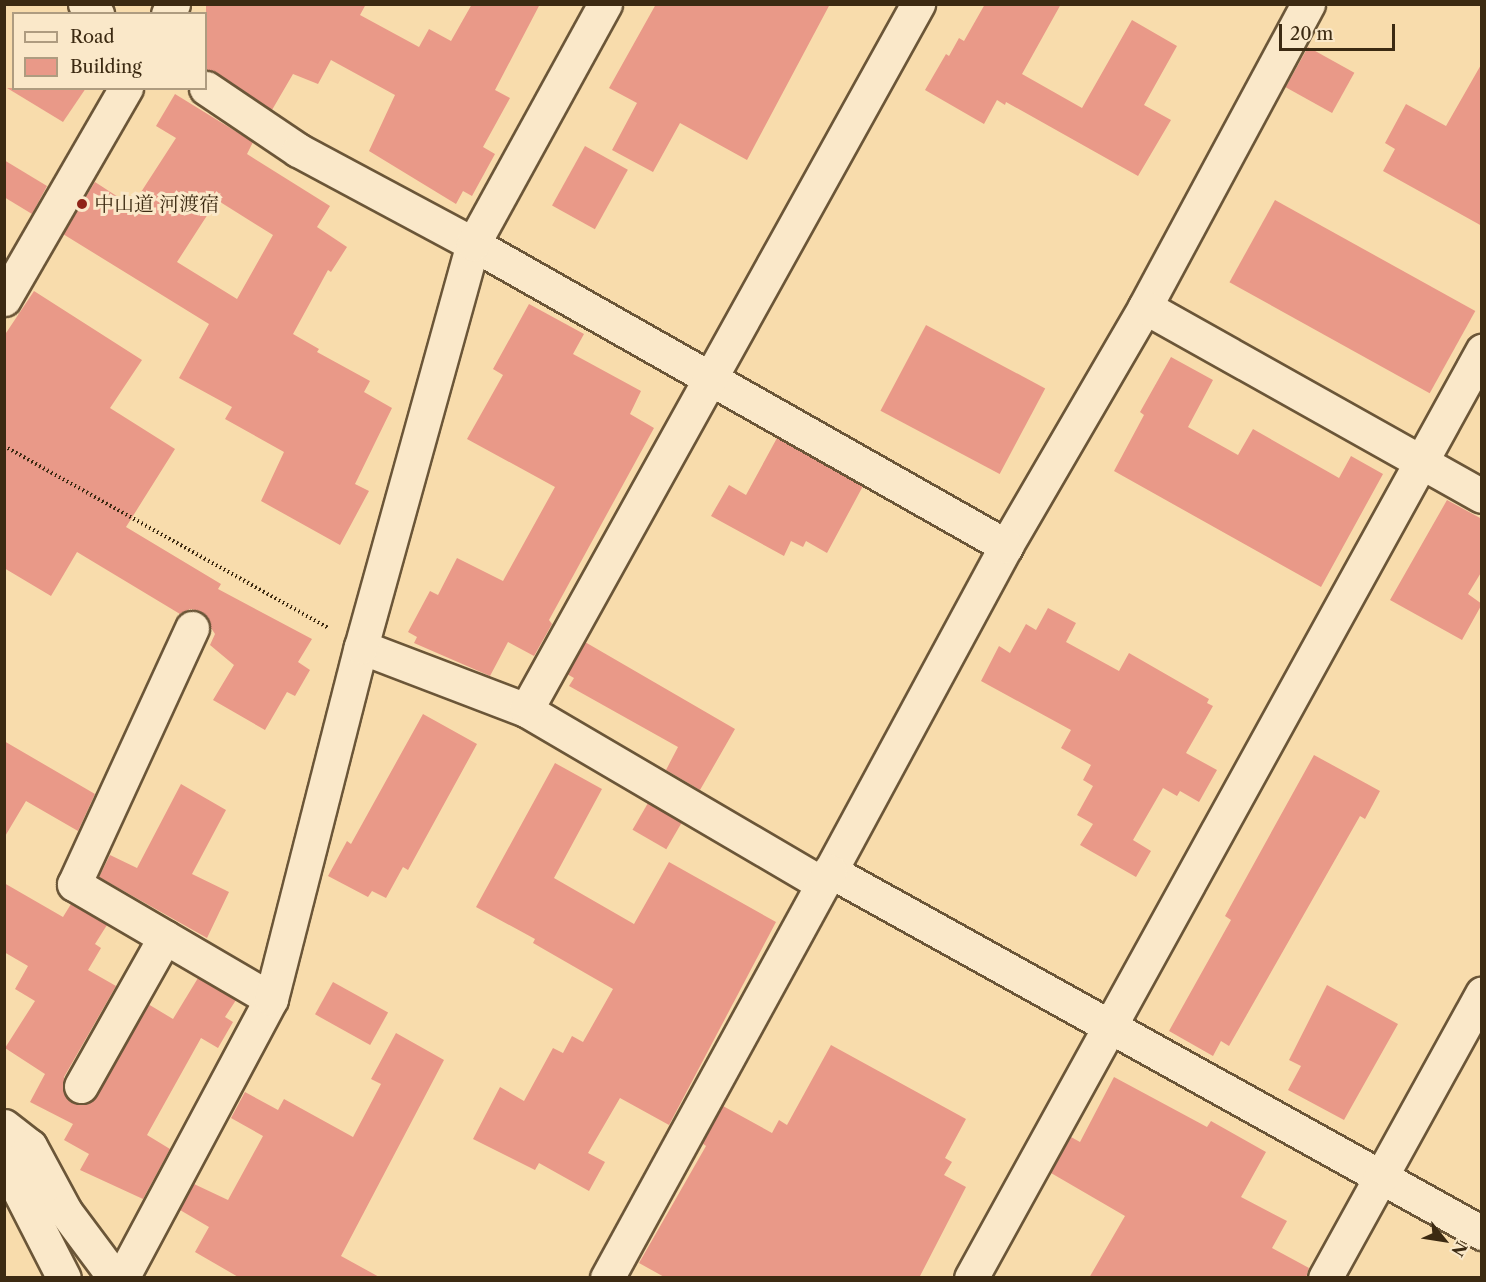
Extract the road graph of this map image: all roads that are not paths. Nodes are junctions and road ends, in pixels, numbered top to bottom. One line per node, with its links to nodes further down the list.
1 (605, 4): 6 (street)
2 (918, 4): 10 (street)
3 (1308, 4): 8 (street)
4 (207, 89): 6 (street)
5 (125, 90): 7 (street)
6 (473, 244): 10 (street); 15 (street)
7 (4, 299)
8 (1145, 307): 11 (street); 13 (street)
9 (1482, 351): 11 (street)
10 (713, 379): 13 (street); 16 (street)
11 (1420, 462): 12 (street); 21 (street)
12 (1482, 496)
13 (1006, 546): 17 (street)
14 (192, 628): 18 (street)
15 (361, 647): 16 (street); 20 (street)
16 (526, 710): 17 (street)
17 (826, 877): 21 (street); 30 (street)
18 (165, 937): 20 (street); 22 (street)
19 (1482, 994): 25 (street)
20 (271, 999): 29 (street)
21 (1109, 1026): 25 (street); 31 (street)
22 (81, 1086)
23 (4, 1126): 28 (street)
24 (4, 1161): 27 (street)
25 (1380, 1177): 26 (street); 32 (street)
26 (1482, 1233)
27 (64, 1278)
28 (115, 1278)
29 (122, 1278)
30 (607, 1278)
31 (971, 1278)
32 (1325, 1278)

